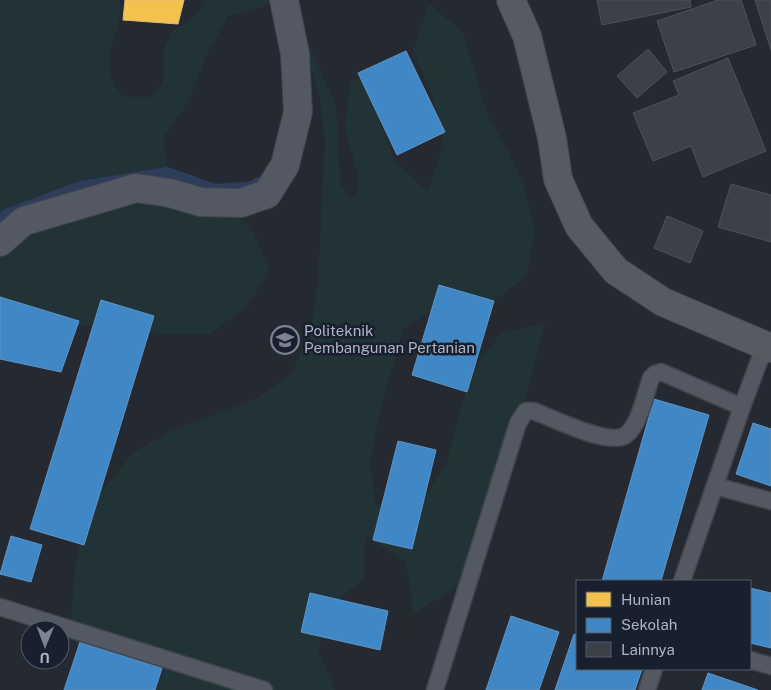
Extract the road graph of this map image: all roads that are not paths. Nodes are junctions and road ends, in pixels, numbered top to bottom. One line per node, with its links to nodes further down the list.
1 (284, 0): 3 (street)
2 (511, 0): 4 (main road)
3 (0, 242)
4 (768, 346): 5 (lane)
5 (742, 406): 6 (lane); 14 (lane)
6 (715, 486): 7 (lane); 8 (lane)
7 (771, 501)
8 (682, 580)
9 (0, 607): 13 (lane)
10 (751, 660): 11 (lane)
11 (771, 666)
12 (654, 670): 15 (lane)
13 (264, 690)
14 (435, 690)
15 (647, 690)

